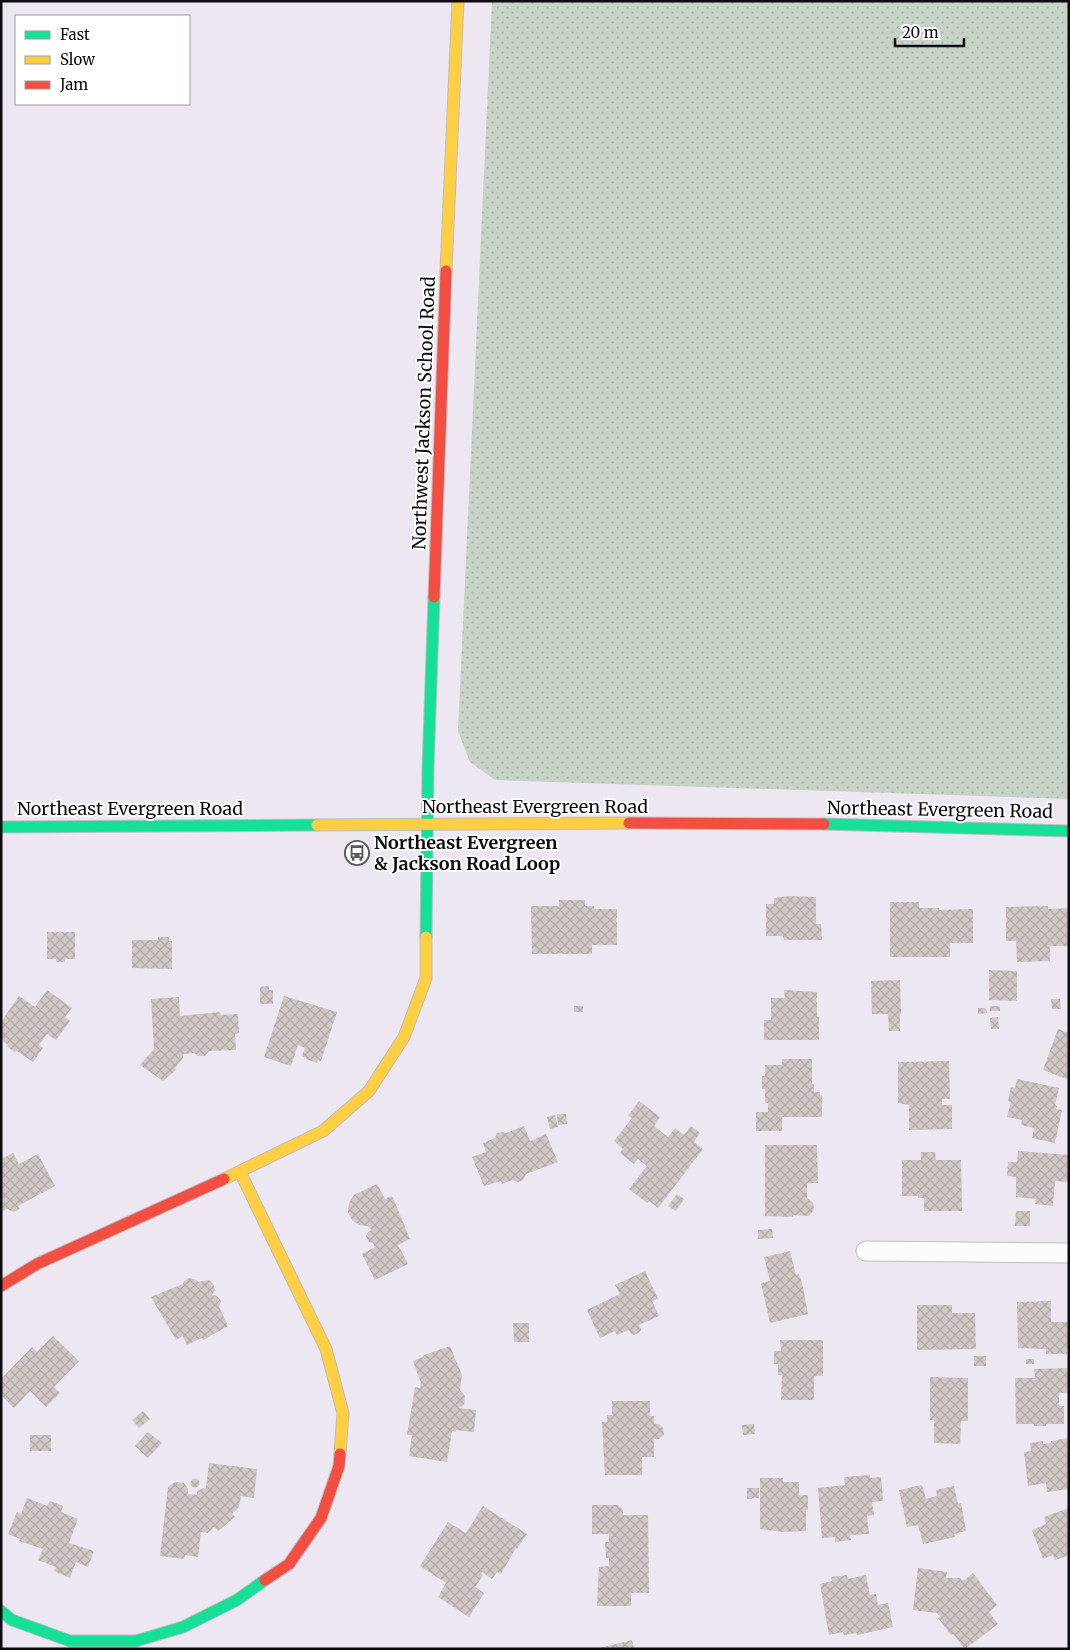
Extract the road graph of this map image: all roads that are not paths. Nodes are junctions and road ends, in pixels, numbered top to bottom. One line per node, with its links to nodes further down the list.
1 (458, 1): 2 (main road, Northwest Jackson School Road)
2 (427, 825): 3 (main road, Northeast Evergreen Road); 4 (main road, Northeast Evergreen Road); 5 (main road, Northwest Jackson School Road)
3 (1, 827)
4 (1069, 831)
5 (240, 1172): 8 (main road, Northwest Jackson School Road); 9 (main road)
6 (866, 1251): 7 (street)
7 (1069, 1253)
8 (1, 1286)
9 (1, 1611)

